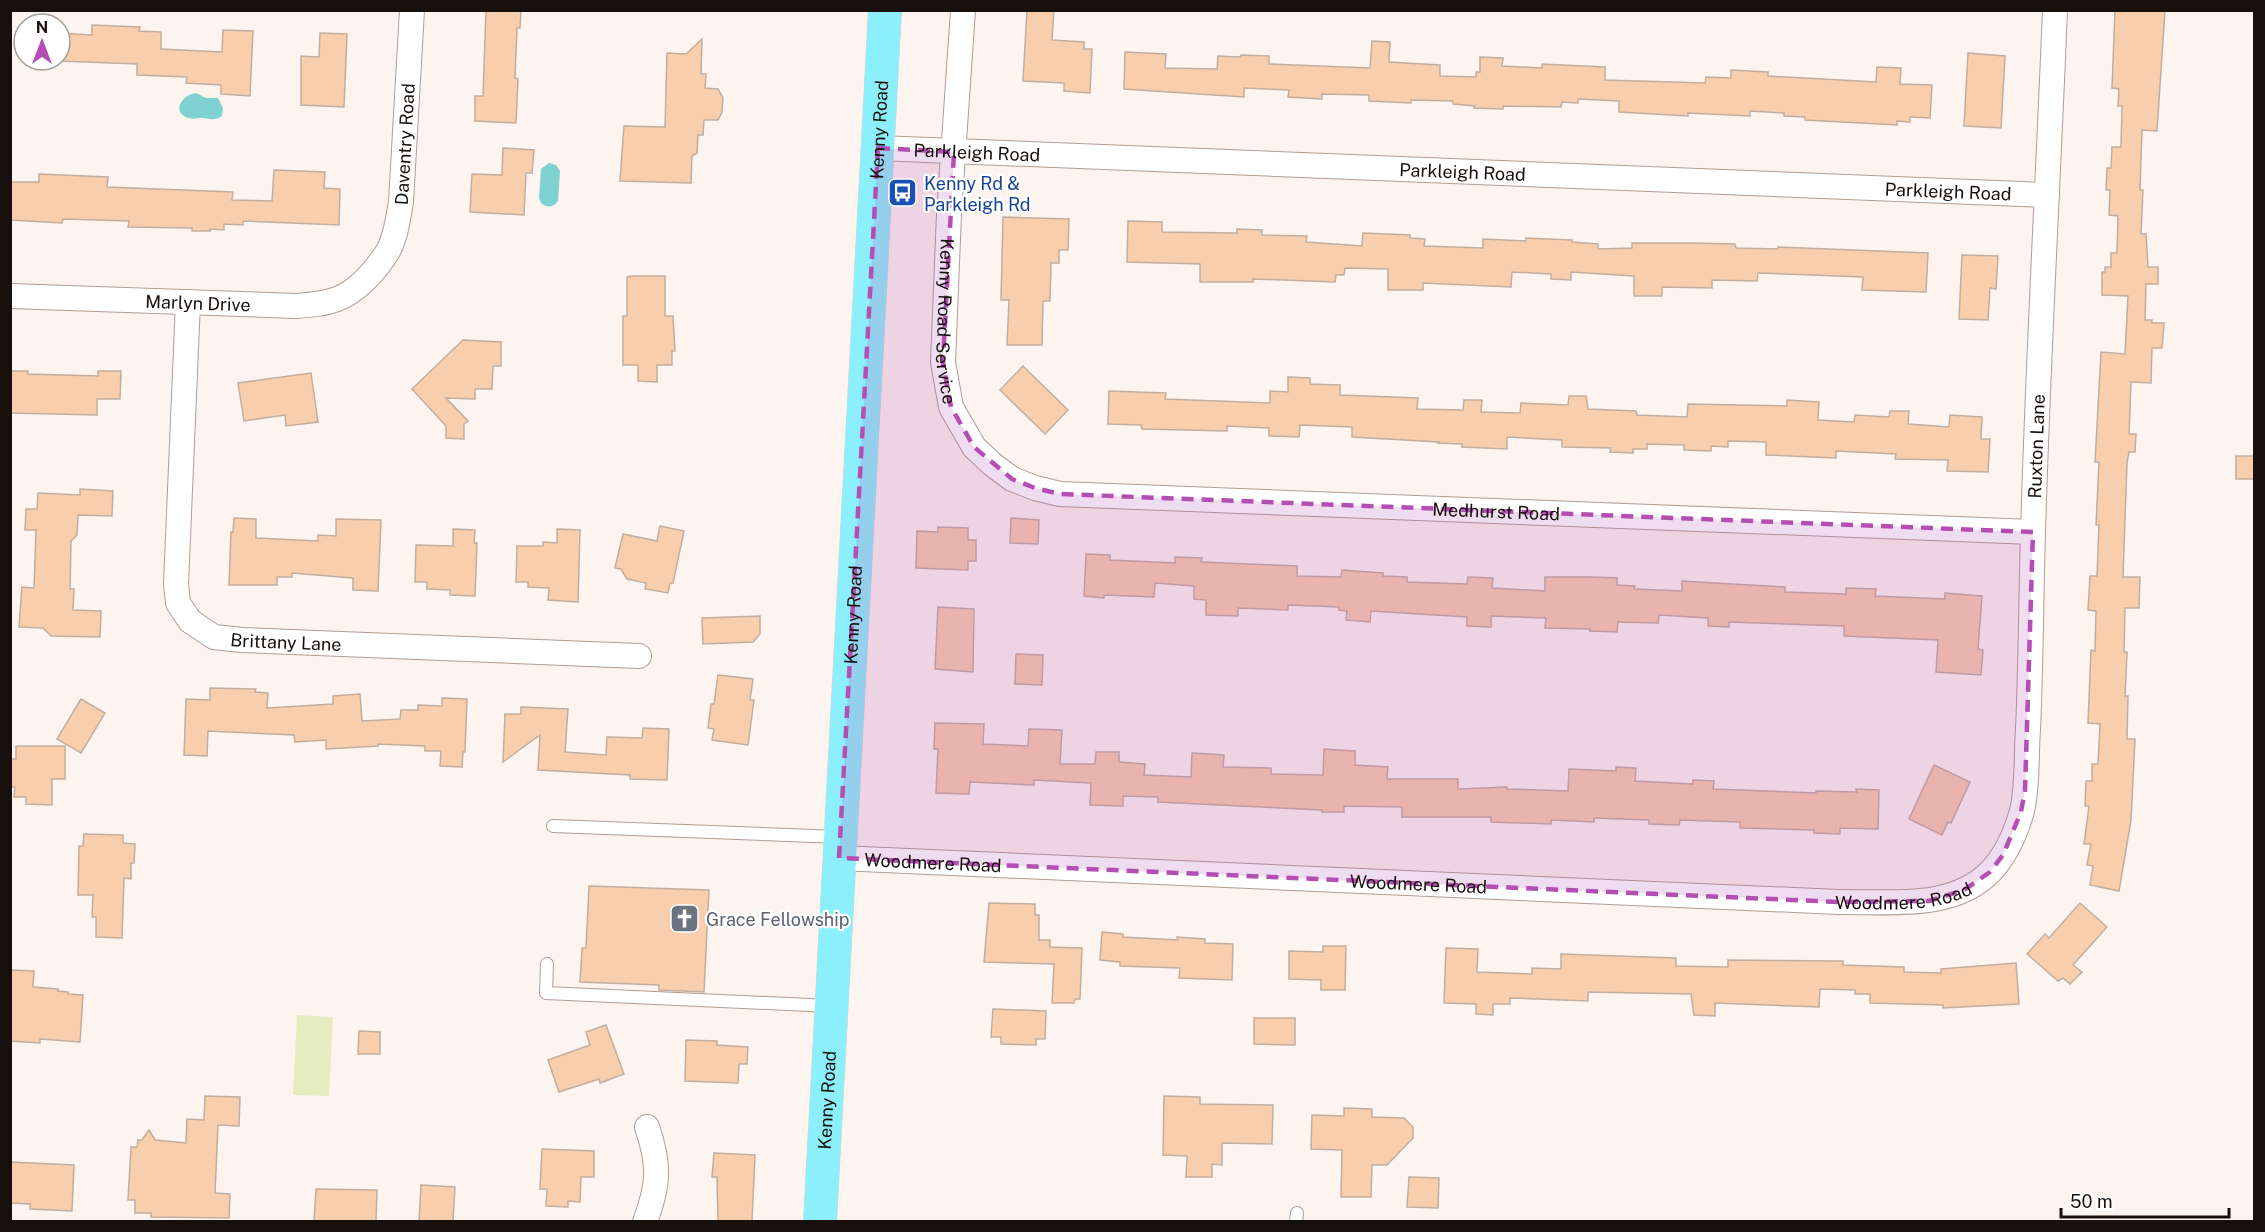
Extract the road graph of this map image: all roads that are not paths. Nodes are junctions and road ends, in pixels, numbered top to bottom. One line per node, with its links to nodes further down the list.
1 (412, 10): 8 (street, Daventry Road)
2 (885, 10): 5 (main road, Kenny Road)
3 (963, 10): 6 (street, Kenny Road Service)
4 (2055, 10): 7 (street, Ruxton Lane)
5 (878, 148): 6 (street, Parkleigh Road); 15 (main road, Kenny Road)
6 (954, 152): 7 (street, Parkleigh Road); 11 (street, Kenny Road Service)
7 (2047, 195): 12 (street, Ruxton Lane)
8 (373, 271): 10 (street, Marlyn Drive)
9 (10, 296): 10 (street, Marlyn Drive)
10 (188, 302): 13 (street, Brittany Lane)
11 (974, 447): 12 (street, Medhurst Road)
12 (2033, 532): 16 (street, Ruxton Lane)
13 (639, 656)
14 (553, 826): 15 (lane)
15 (840, 847): 16 (street, Woodmere Road); 18 (main road, Kenny Road)
16 (1990, 872)
17 (547, 964): 18 (lane)
18 (832, 1006): 21 (main road, Kenny Road)
19 (647, 1127): 20 (street)
20 (645, 1221)
21 (820, 1221)

